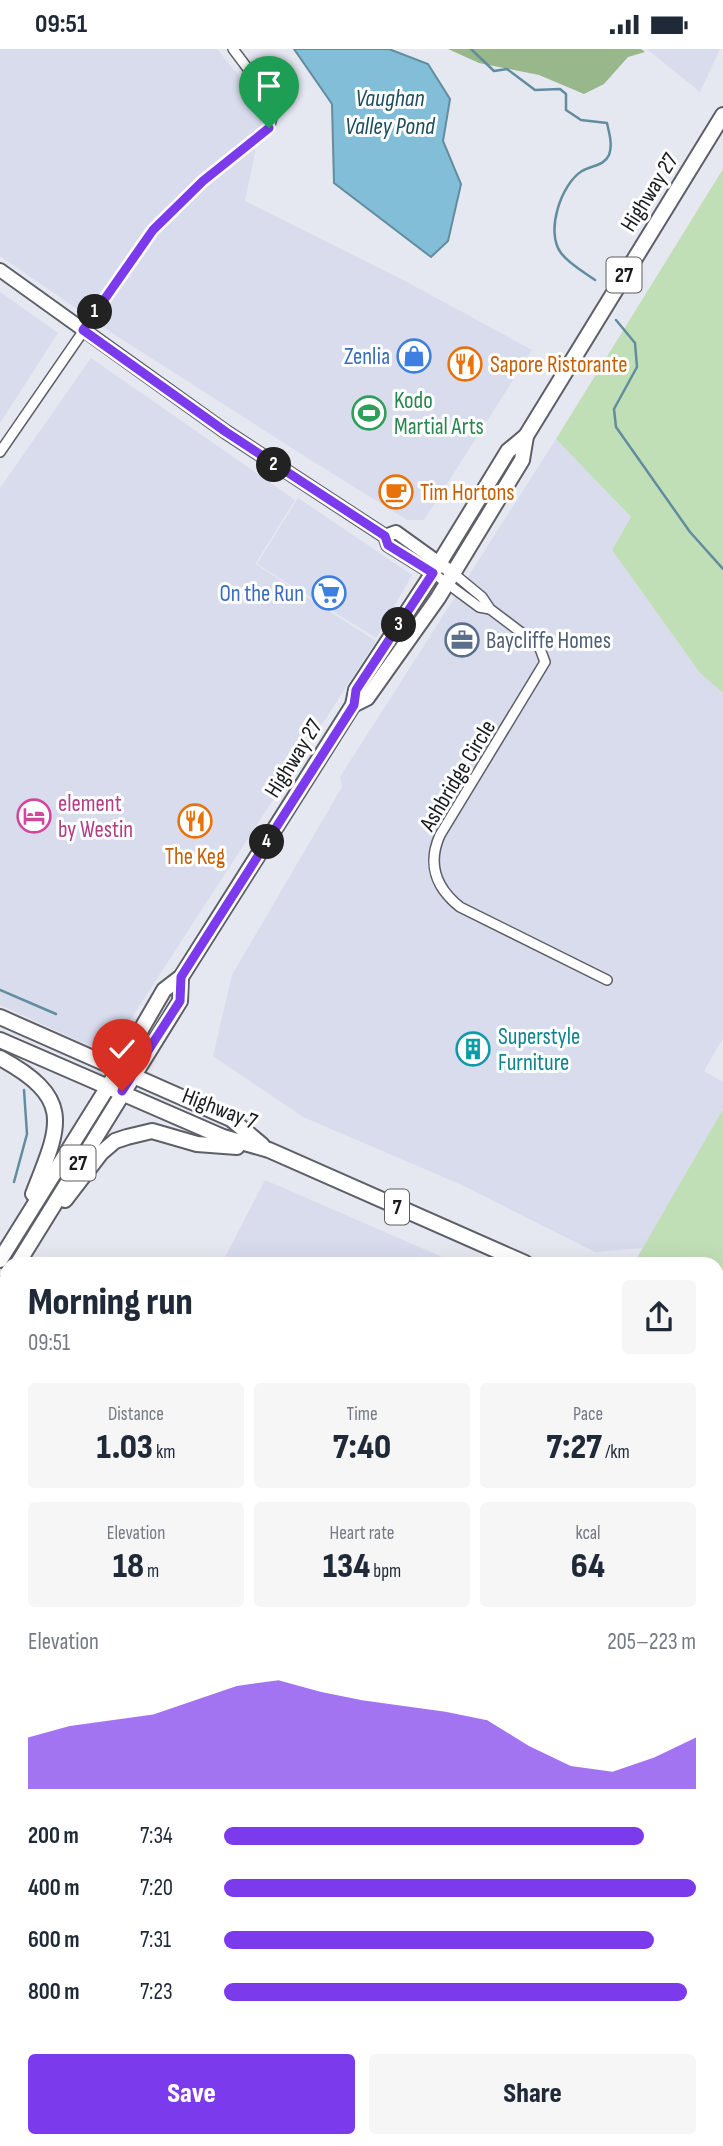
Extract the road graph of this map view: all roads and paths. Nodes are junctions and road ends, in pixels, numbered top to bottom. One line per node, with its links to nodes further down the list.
1 (233, 49): 4 (street)
2 (723, 115): 5 (main road, Highway 27 / 27)
3 (0, 270): 4 (street)
4 (83, 330): 6 (street); 7 (street)
5 (526, 436): 7 (main road, Highway 27 / 27); 8 (main road, Highway 27 / 27)
6 (0, 452)
7 (436, 568): 8 (street); 9 (main road, Highway 27 / 27)
8 (450, 578): 9 (main road, Highway 27 / 27); 10 (street, Ashbridge Circle)
9 (354, 705): 14 (main road, Highway 27 / 27)
10 (607, 980)
11 (0, 1017): 14 (main road, Highway 7 / 7)
12 (0, 1040): 15 (main road, Highway 7 / 7)
13 (0, 1058): 17 (main road)
14 (125, 1071): 15 (main road, Highway 27 / 27); 16 (main road, Highway 7 / 7)
15 (116, 1088): 16 (main road, Highway 7 / 7); 17 (main road, Highway 27 / 27); 18 (main road, Highway 27 / 27)
16 (269, 1150): 18 (main road); 21 (main road, Highway 7 / 7)
17 (20, 1228): 19 (main road, Highway 27 / 27)
18 (35, 1236): 20 (main road, Highway 27 / 27)
19 (2, 1257)
20 (22, 1257)
21 (511, 1257)

